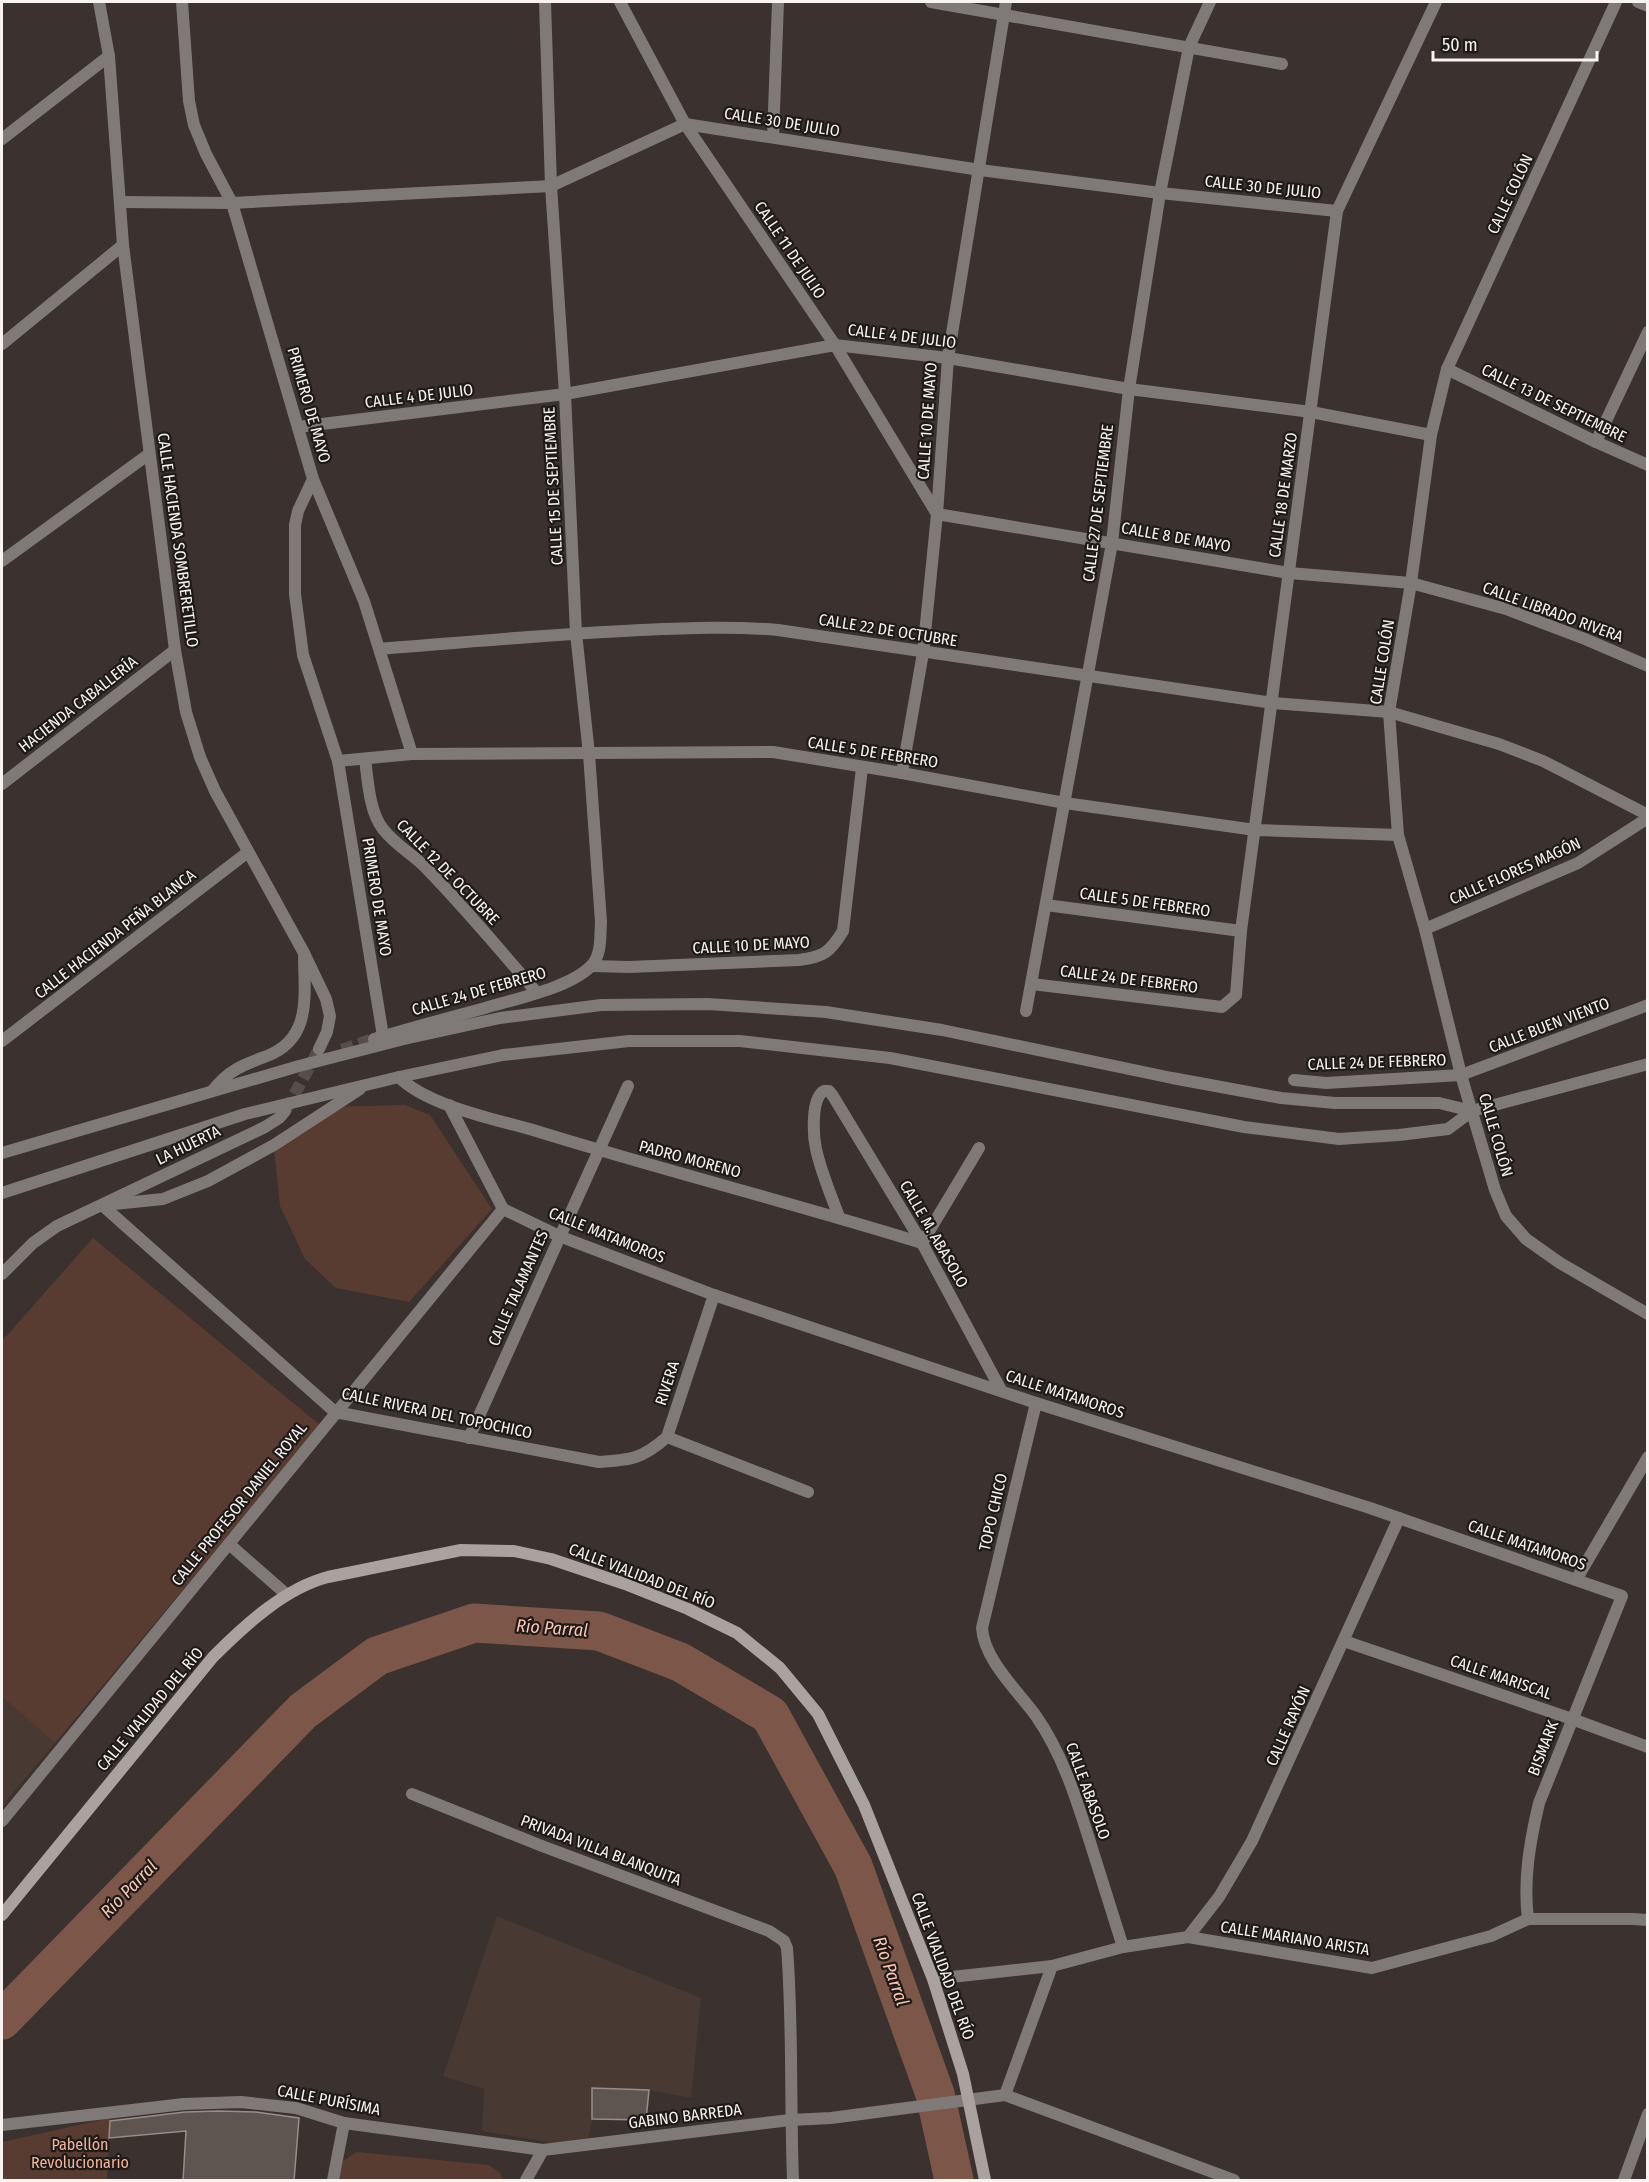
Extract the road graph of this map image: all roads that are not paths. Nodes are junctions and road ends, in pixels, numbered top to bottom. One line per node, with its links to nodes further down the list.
1 (99, 2): 14 (street, CALLE HACIENDA SOMBRERETILLO)
2 (182, 2): 23 (street, PRIMERO DE MAYO)
3 (545, 2): 20 (street, CALLE 15 DE SEPTIEMBRE)
4 (620, 2): 16 (street, CALLE 11 DE JULIO)
5 (778, 2): 17 (street)
6 (932, 2): 12 (street)
7 (1209, 2): 13 (street, CALLE 27 DE SEPTIEMBRE)
8 (1436, 2): 24 (street, CALLE 18 DE MARZO)
9 (1616, 2): 30 (street, CALLE COLÓN)
10 (1638, 2): 11 (street)
11 (1647, 6)
12 (1005, 8): 13 (street); 19 (street, CALLE 10 DE MAYO)
13 (1189, 47): 15 (street); 21 (street, CALLE 27 DE SEPTIEMBRE)
14 (108, 56): 18 (street); 22 (street, CALLE HACIENDA SOMBRERETILLO)
15 (1281, 64)
16 (685, 124): 17 (street, CALLE 30 DE JULIO); 20 (street); 28 (street, CALLE 11 DE JULIO)
17 (773, 137): 19 (street, CALLE 30 DE JULIO)
18 (2, 139)
19 (980, 170): 21 (street, CALLE 30 DE JULIO); 29 (street, CALLE 10 DE MAYO)
20 (551, 186): 23 (street); 32 (street, CALLE 15 DE SEPTIEMBRE)
21 (1160, 193): 24 (street, CALLE 30 DE JULIO); 31 (street, CALLE 27 DE SEPTIEMBRE)
22 (120, 202): 23 (street); 25 (street, CALLE HACIENDA SOMBRERETILLO)
23 (232, 203): 34 (street, PRIMERO DE MAYO)
24 (1337, 211): 33 (street, CALLE 18 DE MARZO)
25 (123, 245): 27 (street); 37 (street, CALLE HACIENDA SOMBRERETILLO)
26 (1647, 332): 36 (street)
27 (2, 344)
28 (835, 345): 29 (street, CALLE 4 DE JULIO); 32 (street, CALLE 4 DE JULIO); 40 (street, CALLE 11 DE JULIO)
29 (948, 358): 31 (street, CALLE 4 DE JULIO); 40 (street, CALLE 10 DE MAYO)
30 (1448, 369): 35 (street, CALLE COLÓN); 36 (street, CALLE 13 DE SEPTIEMBRE)
31 (1129, 389): 33 (street, CALLE 4 DE JULIO); 41 (street, CALLE 27 DE SEPTIEMBRE)
32 (565, 394): 34 (street, CALLE 4 DE JULIO); 45 (street, CALLE 15 DE SEPTIEMBRE)
33 (1311, 412): 35 (street, CALLE 4 DE JULIO); 43 (street, CALLE 18 DE MARZO)
34 (298, 427): 39 (street, PRIMERO DE MAYO)
35 (1431, 435): 44 (street, CALLE COLÓN)
36 (1596, 442): 38 (street, CALLE 13 DE SEPTIEMBRE)
37 (149, 454): 42 (street); 47 (street, CALLE HACIENDA SOMBRERETILLO)
38 (1647, 465)
39 (313, 479): 46 (street); 56 (street, PRIMERO DE MAYO)
40 (937, 514): 41 (street, CALLE 8 DE MAYO); 48 (street, CALLE 10 DE MAYO)
41 (1112, 543): 43 (street, CALLE 8 DE MAYO); 50 (street, CALLE 27 DE SEPTIEMBRE)
42 (2, 561)
43 (1289, 573): 44 (street, CALLE 8 DE MAYO); 51 (street, CALLE 18 DE MARZO)
44 (1412, 583): 49 (street, CALLE LIBRADO RIVERA); 52 (street, CALLE COLÓN)
45 (576, 633): 46 (street, CALLE 22 DE OCTUBRE); 48 (street, CALLE 22 DE OCTUBRE); 54 (street, CALLE 15 DE SEPTIEMBRE)
46 (380, 649): 53 (street)
47 (175, 650): 59 (street, HACIENDA CABALLERÍA); 64 (street, CALLE HACIENDA SOMBRERETILLO)
48 (923, 653): 50 (street, CALLE 22 DE OCTUBRE); 58 (street, CALLE 10 DE MAYO)
49 (1647, 666)
50 (1088, 677): 51 (street, CALLE 22 DE OCTUBRE); 60 (street, CALLE 27 DE SEPTIEMBRE)
51 (1272, 704): 52 (street, CALLE 22 DE OCTUBRE); 62 (street, CALLE 18 DE MARZO)
52 (1389, 712): 61 (street, CALLE 22 DE OCTUBRE); 63 (street, CALLE COLÓN)
53 (412, 754): 54 (street, CALLE 5 DE FEBRERO); 55 (street, CALLE 5 DE FEBRERO)
54 (589, 754): 57 (street, CALLE 5 DE FEBRERO); 69 (street, CALLE 15 DE SEPTIEMBRE)
55 (365, 759): 56 (street, CALLE 5 DE FEBRERO); 71 (street, CALLE 12 DE OCTUBRE)
56 (338, 761): 75 (street, PRIMERO DE MAYO)
57 (862, 768): 58 (street, CALLE 5 DE FEBRERO); 69 (street, CALLE 10 DE MAYO)
58 (902, 773): 60 (street, CALLE 5 DE FEBRERO)
59 (2, 784)
60 (1065, 803): 62 (street, CALLE 5 DE FEBRERO); 65 (street, CALLE 27 DE SEPTIEMBRE)
61 (1647, 817): 66 (street, CALLE FLORES MAGÓN)
62 (1255, 830): 63 (street, CALLE 5 DE FEBRERO); 67 (street, CALLE 18 DE MARZO)
63 (1398, 836): 66 (street, CALLE COLÓN)
64 (248, 852): 68 (street, CALLE HACIENDA SOMBRERETILLO); 76 (street, CALLE HACIENDA PEÑA BLANCA)
65 (1046, 906): 67 (street, CALLE 5 DE FEBRERO); 70 (street, CALLE 27 DE SEPTIEMBRE)
66 (1425, 929): 79 (street, CALLE COLÓN)
67 (1240, 931): 73 (street, CALLE 18 DE MARZO)
68 (304, 953): 77 (street, CALLE HACIENDA SOMBRERETILLO); 84 (street)
69 (591, 966): 71 (street, CALLE 24 DE FEBRERO)
70 (1032, 984): 73 (street, CALLE 24 DE FEBRERO); 74 (street, CALLE 27 DE SEPTIEMBRE)
71 (537, 993): 75 (street, CALLE 24 DE FEBRERO)
72 (1647, 1005): 79 (street, CALLE BUEN VIENTO)
73 (1222, 1007)
74 (1026, 1011)
75 (378, 1038)
76 (2, 1041)
77 (319, 1049)
78 (1647, 1064): 87 (street)
79 (1461, 1075): 81 (street, CALLE 24 DE FEBRERO); 87 (street, CALLE COLÓN)
80 (399, 1077): 82 (street); 85 (street, PADRO MORENO); 87 (street)
81 (1294, 1080)
82 (366, 1085): 91 (street); 92 (street)
83 (628, 1086): 89 (street, CALLE TALAMANTES)
84 (213, 1091): 87 (street); 90 (street)
85 (449, 1105): 89 (street, PADRO MORENO); 93 (street)
86 (285, 1111): 92 (street, LA HUERTA)
87 (1472, 1111): 99 (street, CALLE COLÓN)
88 (979, 1148): 96 (street)
89 (598, 1151): 94 (street, PADRO MORENO); 95 (street, CALLE TALAMANTES)
90 (2, 1153)
91 (2, 1193)
92 (102, 1205): 97 (street, LA HUERTA); 102 (street, CALLE RIVERA DEL TOPOCHICO)
93 (503, 1209): 95 (street, CALLE MATAMOROS); 102 (street, CALLE PROFESOR DANIEL ROYAL)
94 (839, 1217): 96 (street, PADRO MORENO); 96 (street, CALLE M. ABASOLO)
95 (559, 1236): 98 (street, CALLE MATAMOROS); 104 (street, CALLE TALAMANTES)
96 (922, 1243): 100 (street, CALLE M. ABASOLO)
97 (2, 1274)
98 (714, 1295): 100 (street, CALLE MATAMOROS); 103 (street, RIVERA)
99 (1647, 1314)
100 (1001, 1390): 101 (street, CALLE MATAMOROS)
101 (1036, 1403): 107 (street, CALLE MATAMOROS); 112 (street, TOPO CHICO)
102 (335, 1412): 104 (street, CALLE RIVERA DEL TOPOCHICO); 108 (street, CALLE PROFESOR DANIEL ROYAL)
103 (667, 1437): 104 (street, CALLE RIVERA DEL TOPOCHICO); 106 (street)
104 (469, 1438)
105 (1647, 1457): 109 (street)
106 (808, 1492)
107 (1399, 1518): 109 (street, CALLE MATAMOROS); 113 (street, CALLE RAYÓN)
108 (229, 1544): 110 (street); 117 (street, CALLE PROFESOR DANIEL ROYAL)
109 (1576, 1580): 111 (street, CALLE MATAMOROS)
110 (286, 1594): 118 (main road, CALLE VIALIDAD DEL RÍO); 124 (main road, CALLE VIALIDAD DEL RÍO)
111 (1622, 1596): 114 (street, BISMARK)
112 (982, 1628): 122 (street, CALLE ABASOLO)
113 (1344, 1641): 114 (street, CALLE MARISCAL); 121 (street, CALLE RAYÓN)
114 (1572, 1719): 115 (street, CALLE MARISCAL); 119 (street, BISMARK)
115 (1647, 1747)
116 (412, 1794): 127 (street, PRIVADA VILLA BLANQUITA)
117 (2, 1821)
118 (2, 1915)
119 (1528, 1919): 120 (street, CALLE MARIANO ARISTA); 121 (street, CALLE MARIANO ARISTA)
120 (1647, 1920)
121 (1188, 1937): 122 (street, CALLE MARIANO ARISTA)
122 (1123, 1947): 123 (street, CALLE MARIANO ARISTA)
123 (1052, 1966): 124 (street, CALLE MARIANO ARISTA); 125 (street)
124 (933, 1979): 134 (main road, CALLE VIALIDAD DEL RÍO)
125 (1005, 2095): 127 (street, GABINO BARREDA); 135 (street)
126 (1647, 2114): 136 (street)
127 (790, 2120): 130 (street, GABINO BARREDA); 133 (street)
128 (344, 2123): 129 (street, CALLE PURÍSIMA); 130 (street, CALLE PURÍSIMA); 131 (street)
129 (2, 2126)
130 (543, 2150): 132 (street)
131 (333, 2181)
132 (526, 2181)
133 (793, 2181)
134 (986, 2181)
135 (1234, 2181)
136 (1624, 2181)

